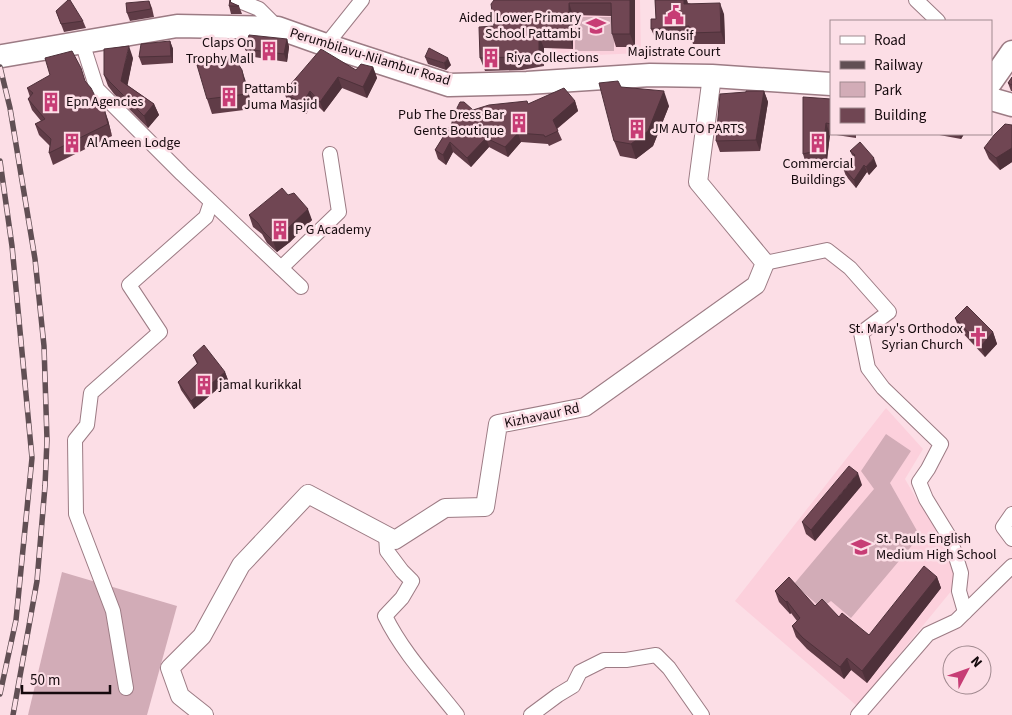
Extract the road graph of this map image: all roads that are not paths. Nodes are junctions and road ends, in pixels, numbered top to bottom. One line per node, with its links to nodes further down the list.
1 (237, 0): 5 (street)
2 (362, 0): 7 (street)
3 (916, 0): 4 (street)
4 (937, 20)
5 (278, 28): 6 (main road, Perumbilavu-Nilambur Road); 7 (main road, Perumbilavu-Nilambur Road)
6 (82, 42): 9 (main road, Perumbilavu-Nilambur Road); 16 (street)
7 (326, 45): 10 (main road, Perumbilavu-Nilambur Road)
8 (1012, 52): 11 (main road)
9 (2, 56)
10 (712, 76): 12 (main road, Perumbilavu-Nilambur Road); 17 (street)
11 (992, 82)
12 (830, 84)
13 (992, 85): 14 (main road)
14 (1012, 105)
15 (330, 154): 18 (street)
16 (211, 202): 18 (street); 25 (street)
17 (765, 263): 21 (street, Kizhavaur Rd); 24 (street)
18 (281, 268): 19 (street)
19 (301, 287)
20 (1012, 514): 22 (street)
21 (386, 536): 26 (street); 27 (street)
22 (1012, 539)
23 (1012, 566): 24 (street)
24 (965, 612): 30 (street)
25 (126, 688)
26 (204, 715)
27 (457, 715)
28 (531, 715): 29 (street)
29 (702, 715)
30 (858, 715)

